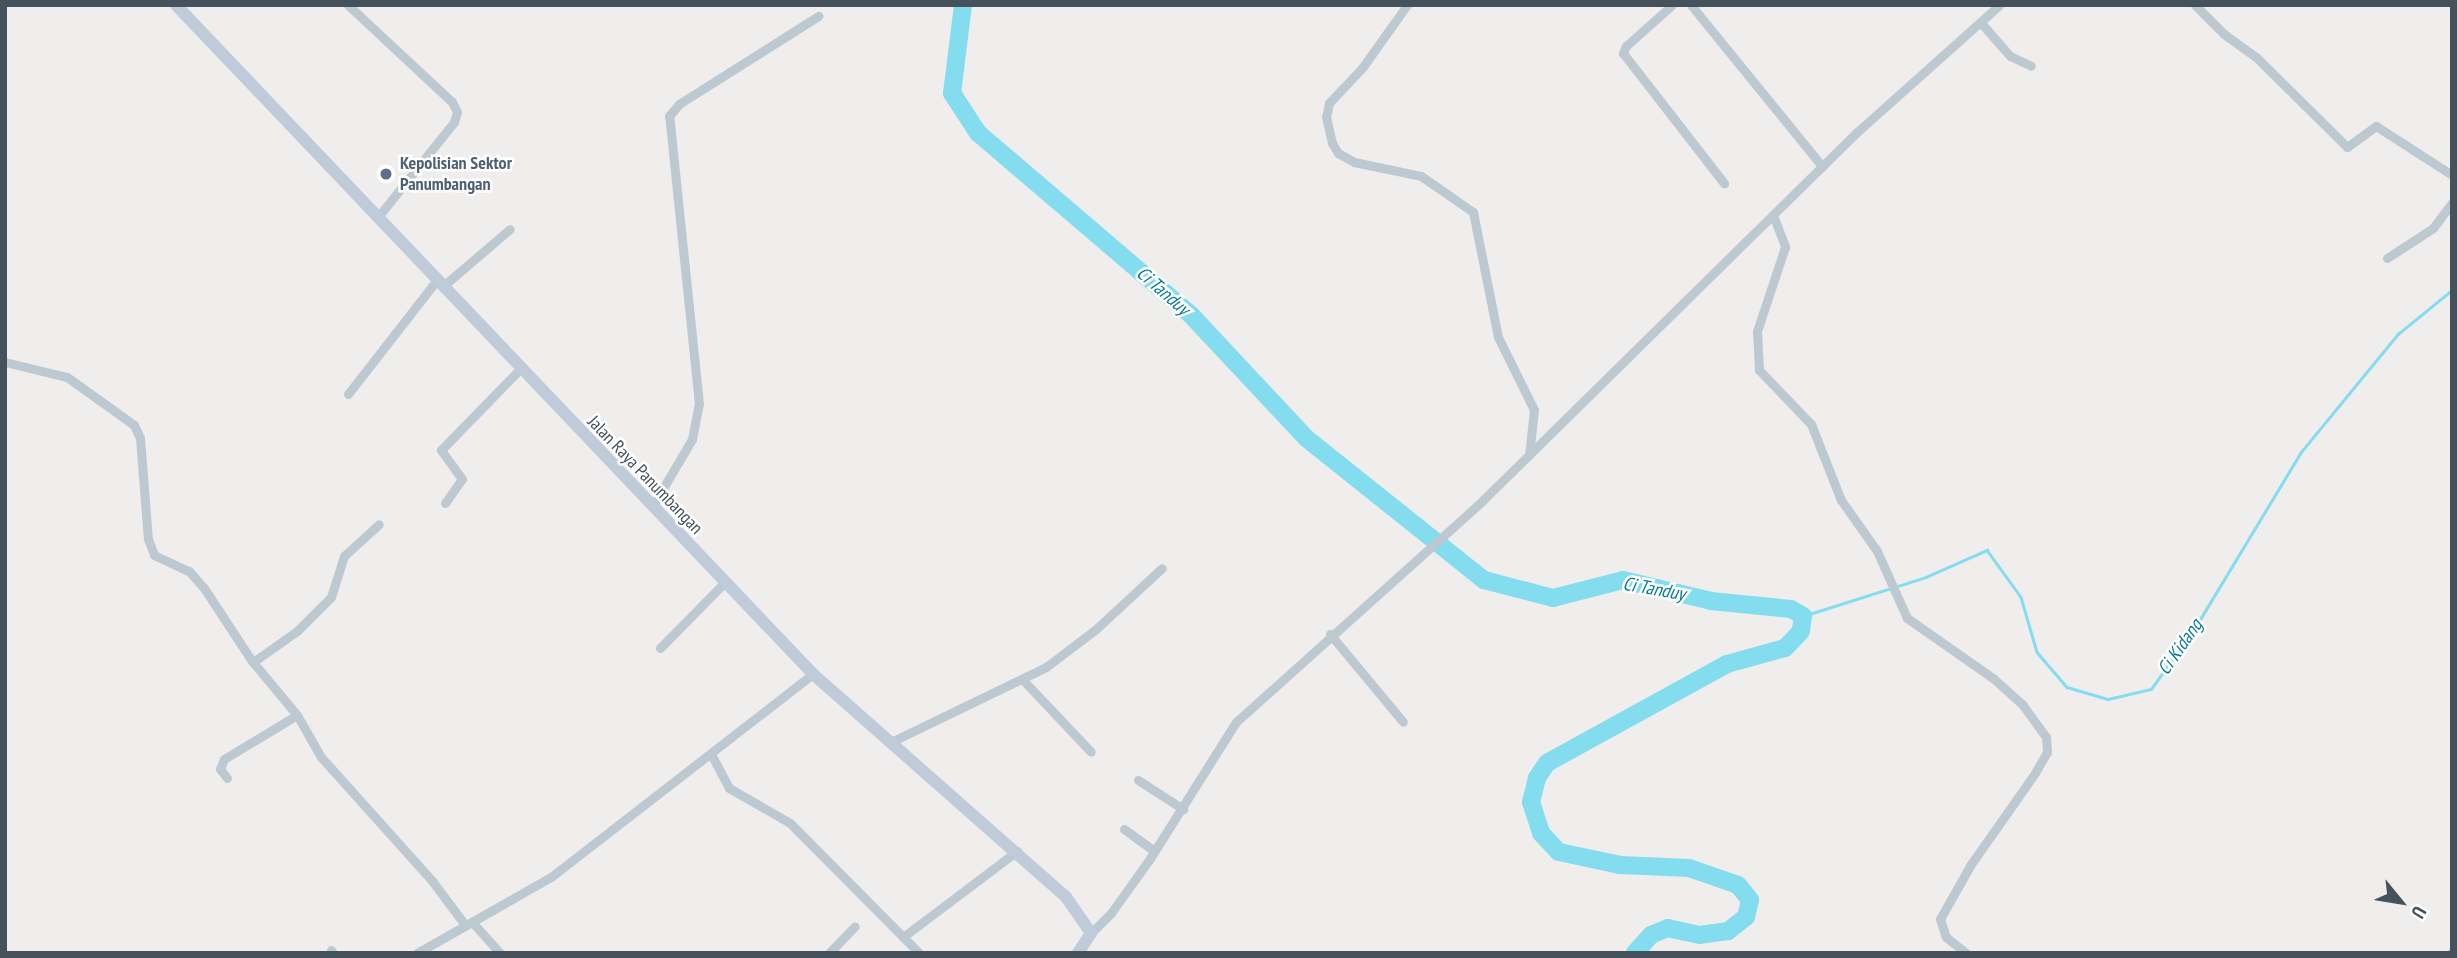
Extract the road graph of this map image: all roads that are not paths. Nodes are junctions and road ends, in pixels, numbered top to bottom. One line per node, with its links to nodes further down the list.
1 (176, 5): 16 (main road, Jalan Raya Panumbangan)
2 (348, 5): 16 (street)
3 (1407, 5): 23 (street)
4 (1672, 5): 13 (street)
5 (1691, 5): 11 (street)
6 (1999, 5): 9 (street)
7 (2194, 5): 12 (street)
8 (818, 16): 25 (street)
9 (1982, 24): 10 (street); 11 (street)
10 (2031, 66)
11 (1822, 166): 15 (street)
12 (2452, 175)
13 (1724, 183)
14 (2452, 203): 18 (street)
15 (1773, 215): 23 (street); 54 (street)
16 (377, 218): 19 (main road, Jalan Raya Panumbangan)
17 (510, 229): 19 (street)
18 (2387, 258)
19 (439, 284): 21 (main road, Jalan Raya Panumbangan); 22 (street)
20 (5, 362): 31 (street)
21 (519, 370): 24 (street); 25 (main road, Jalan Raya Panumbangan)
22 (348, 394)
23 (1529, 455): 29 (street)
24 (444, 503)
25 (652, 507): 28 (main road, Jalan Raya Panumbangan)
26 (379, 524): 31 (street)
27 (1162, 568): 33 (street)
28 (724, 583): 30 (street); 32 (main road, Jalan Raya Panumbangan)
29 (1330, 634): 35 (street); 41 (street)
30 (660, 648)
31 (253, 663): 34 (street)
32 (813, 674): 36 (main road, Jalan Raya Panumbangan); 38 (street)
33 (1022, 678): 36 (street); 37 (street)
34 (297, 715): 39 (street); 45 (street)
35 (1404, 722)
36 (891, 742): 43 (main road, Jalan Raya Panumbangan)
37 (1091, 752)
38 (711, 754): 45 (street); 48 (street)
39 (227, 778)
40 (1138, 780): 41 (street)
41 (1183, 809): 44 (street)
42 (1124, 829): 44 (street)
43 (1017, 851): 47 (main road, Jalan Raya Panumbangan); 48 (street)
44 (1154, 851): 47 (street)
45 (469, 923): 49 (street); 50 (street)
46 (855, 926): 51 (street)
47 (1091, 933): 53 (main road)
48 (904, 937): 52 (street)
49 (417, 953)
50 (500, 953)
51 (828, 953)
52 (919, 953)
53 (1078, 953)
54 (1966, 953)

